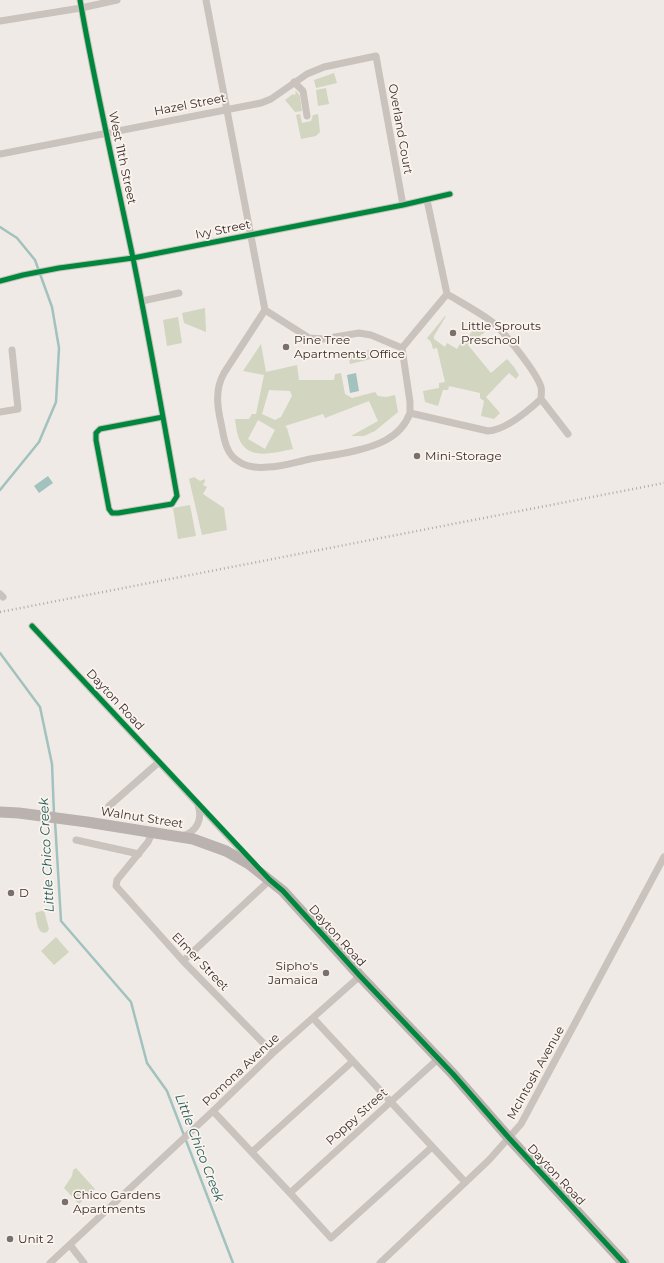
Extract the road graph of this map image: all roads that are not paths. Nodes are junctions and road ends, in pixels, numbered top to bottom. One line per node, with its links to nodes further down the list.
1 (80, 0): 4 (street, West 11th Street)
2 (117, 0): 4 (street)
3 (206, 0): 8 (street)
4 (81, 8): 5 (street); 10 (street, West 11th Street)
5 (0, 21)
6 (376, 56): 7 (street, Hazel Street); 14 (street, Overland Court)
7 (294, 82): 8 (street, Hazel Street); 9 (street)
8 (226, 109): 10 (street, Hazel Street); 15 (street)
9 (307, 116)
10 (106, 133): 11 (street, Hazel Street); 16 (street, West 11th Street)
11 (0, 154)
12 (450, 194): 13 (street, Ivy Street)
13 (427, 200): 14 (street, Ivy Street); 19 (street)
14 (403, 205): 15 (street, Ivy Street)
15 (250, 235): 16 (street, Ivy Street); 21 (street)
16 (133, 258): 17 (street, Ivy Street); 20 (street, West 11th Street)
17 (0, 281)
18 (179, 293): 20 (street)
19 (447, 294): 22 (street); 24 (street)
20 (142, 301): 27 (street, West 11th Street)
21 (265, 310): 22 (street); 26 (street)
22 (402, 348): 26 (street)
23 (12, 350): 25 (street)
24 (541, 399): 26 (street); 28 (street)
25 (0, 412)
26 (410, 413)
27 (163, 417): 27 (street, West 11th Street)
28 (568, 434)
29 (32, 626): 30 (street, Dayton Road)
30 (159, 762): 31 (street, Dayton Road); 32 (street)
31 (198, 804): 35 (street); 39 (street, Dayton Road)
32 (109, 806)
33 (0, 812): 34 (street, Walnut Street)
34 (152, 833): 35 (street, Walnut Street); 37 (street)
35 (178, 837): 39 (street, Walnut Street)
36 (76, 840): 37 (street)
37 (139, 854): 40 (street, Elmer Street)
38 (664, 857): 48 (street, McIntosh Avenue)
39 (270, 880): 40 (street); 41 (street, Dayton Road)
40 (184, 961): 43 (street, Elmer Street)
41 (360, 976): 42 (street, Pomona Avenue); 44 (street, Dayton Road)
42 (313, 1018): 43 (street, Pomona Avenue); 45 (street)
43 (273, 1053): 47 (street, Pomona Avenue)
44 (438, 1059): 46 (street, Poppy Street); 48 (street, Dayton Road)
45 (353, 1061): 46 (street); 50 (street)
46 (391, 1102): 49 (street); 52 (street, Poppy Street)
47 (213, 1111): 50 (street); 53 (street, Pomona Avenue)
48 (509, 1138): 51 (street, McIntosh Avenue); 57 (street, Dayton Road)
49 (432, 1147): 51 (street); 52 (street)
50 (252, 1152): 52 (street)
51 (465, 1182): 56 (street, McIntosh Avenue)
52 (290, 1193)
53 (70, 1245): 54 (street, Pomona Avenue); 55 (street)
54 (50, 1263)
55 (84, 1263)
56 (380, 1263)
57 (624, 1263)

